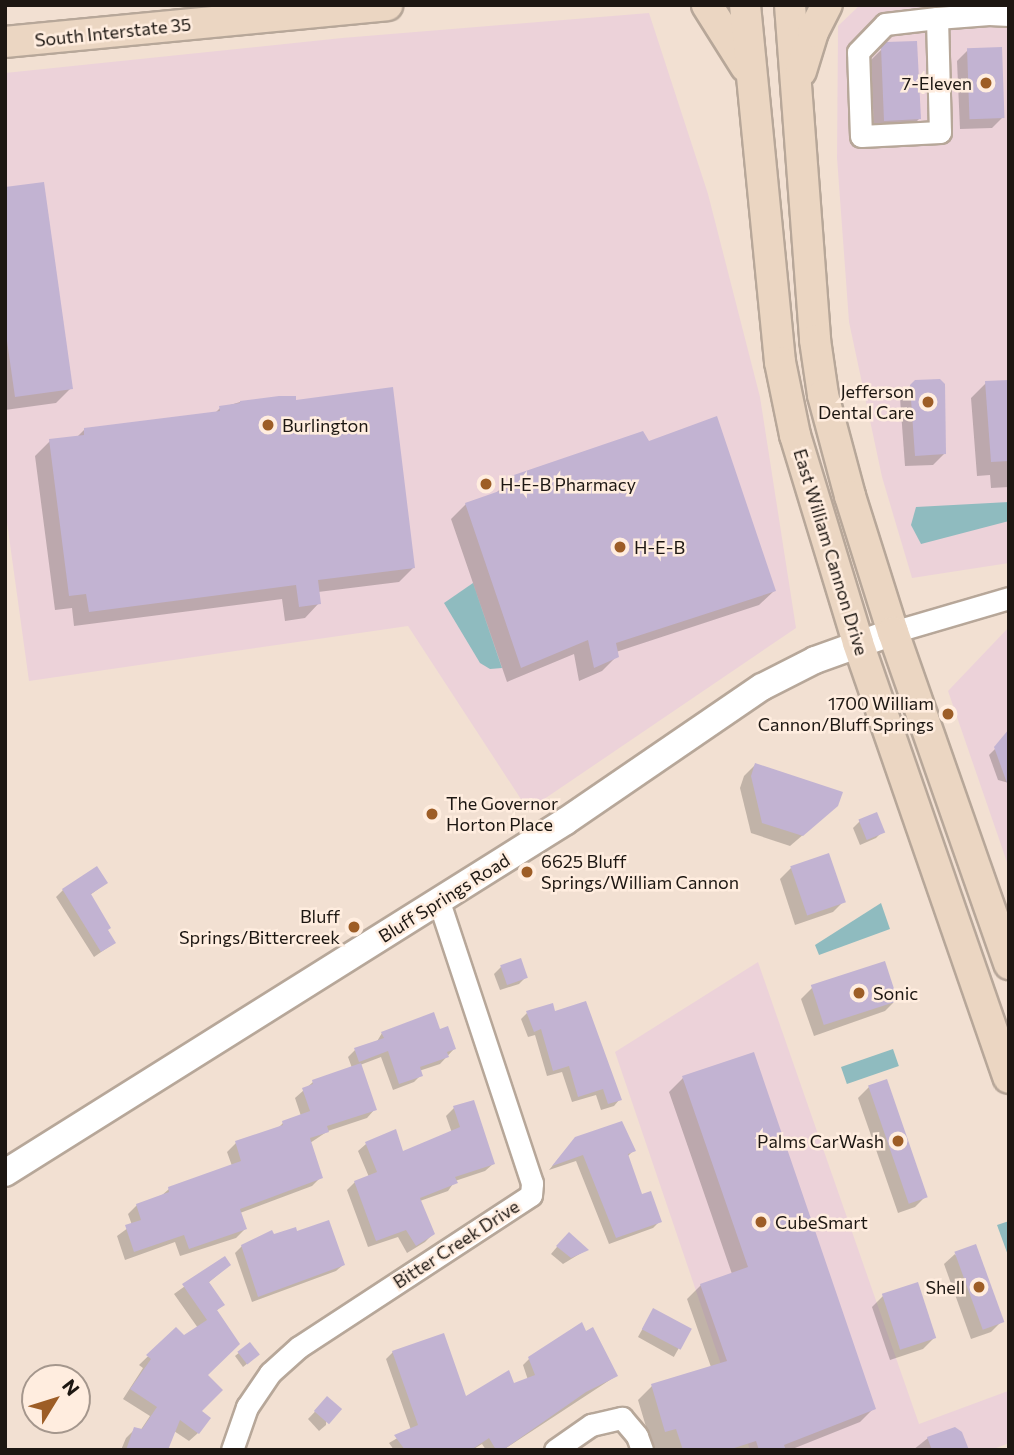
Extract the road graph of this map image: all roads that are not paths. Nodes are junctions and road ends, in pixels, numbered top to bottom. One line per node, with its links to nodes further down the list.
1 (387, 5): 8 (main road, South Interstate 35)
2 (707, 5): 9 (main road)
3 (745, 5): 9 (main road, East William Cannon Drive)
4 (790, 5): 10 (main road, East William Cannon Drive)
5 (827, 5): 10 (main road)
6 (995, 11): 7 (street)
7 (937, 18): 7 (street)
8 (5, 42)
9 (752, 79): 11 (main road, East William Cannon Drive)
10 (796, 85): 12 (main road, East William Cannon Drive)
11 (766, 203): 12 (main road); 15 (main road, East William Cannon Drive)
12 (813, 314): 14 (main road, East William Cannon Drive)
13 (1009, 598): 14 (street, Bluff Springs Road)
14 (892, 632): 15 (street, Bluff Springs Road); 17 (main road, East William Cannon Drive)
15 (858, 643): 16 (street, Bluff Springs Road); 18 (main road, East William Cannon Drive)
16 (439, 902): 19 (street, Bluff Springs Road); 20 (street, Bitter Creek Drive)
17 (1009, 964)
18 (1009, 1078)
19 (5, 1173)
20 (232, 1450)
21 (555, 1450): 22 (street)
22 (642, 1450)

